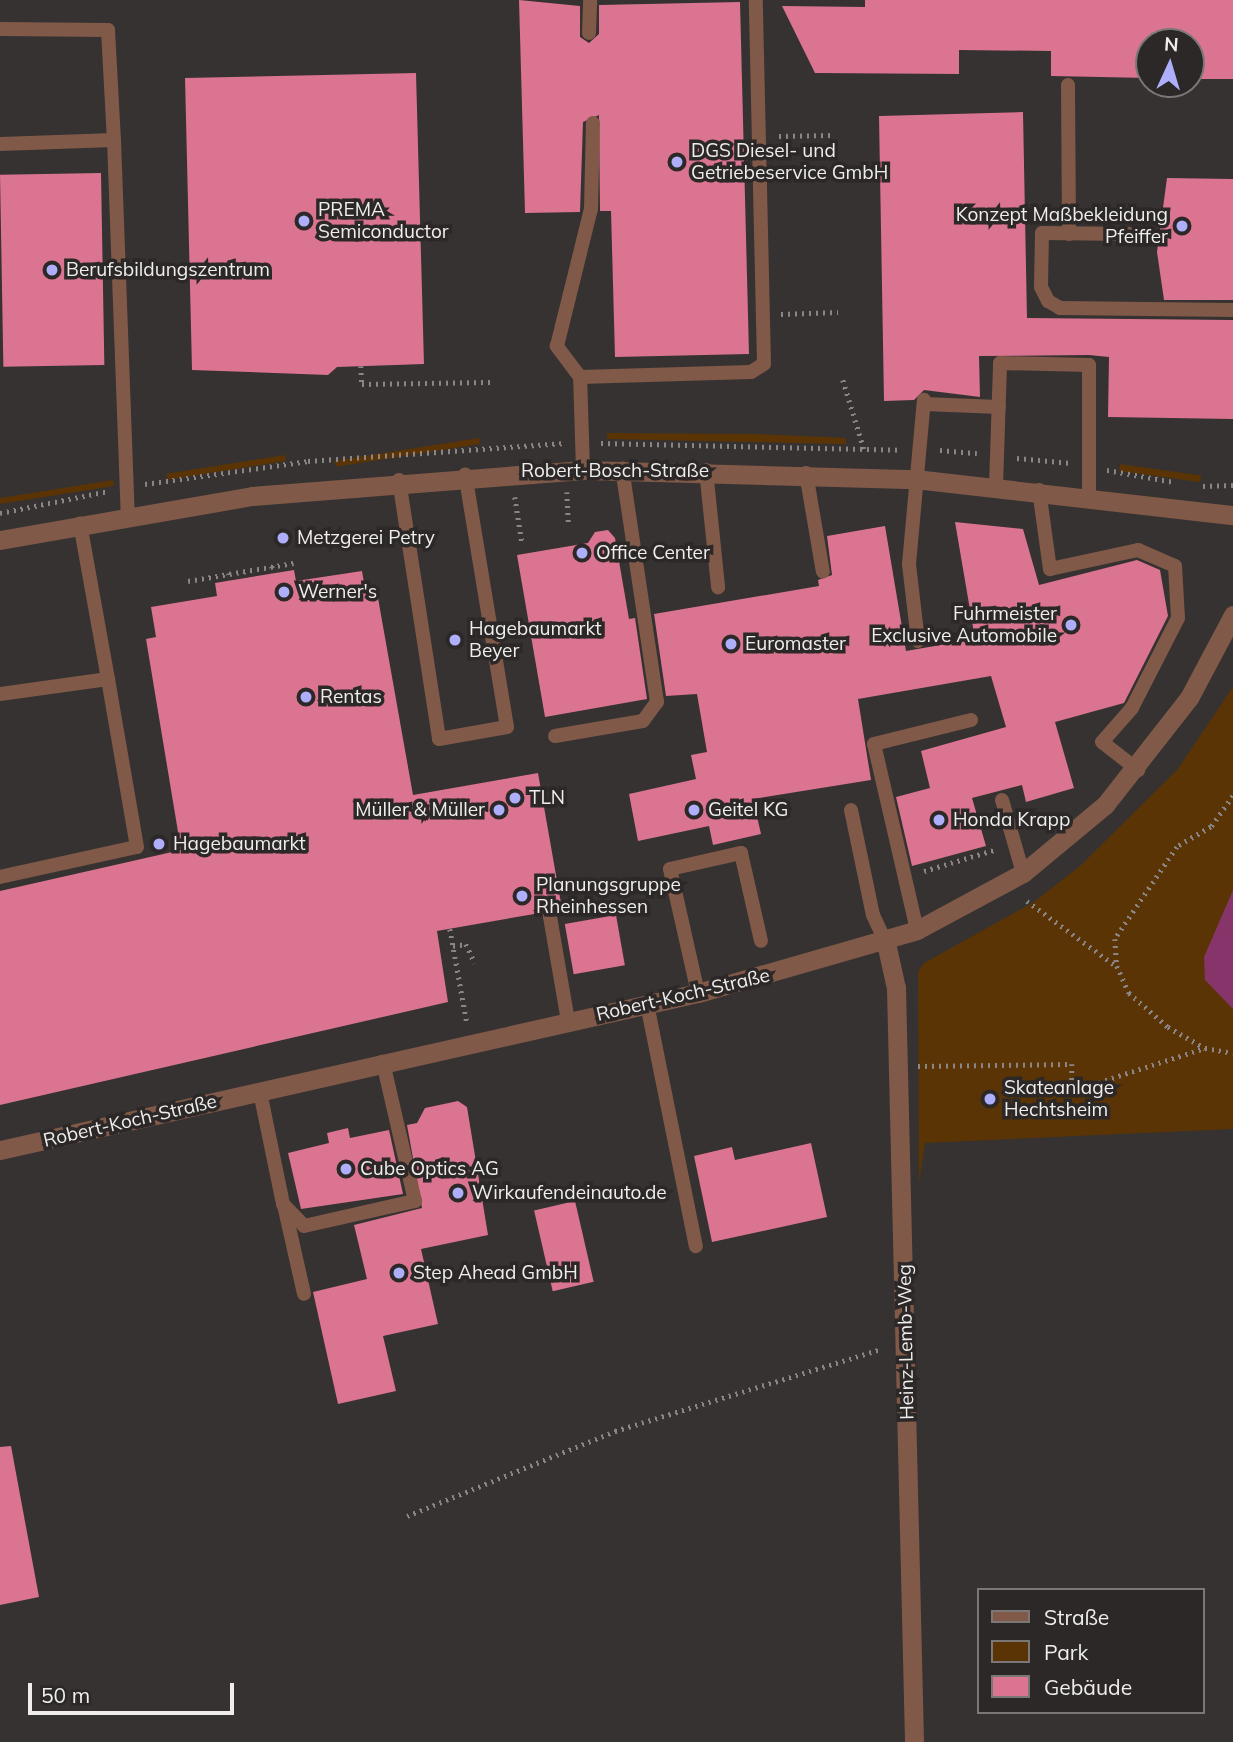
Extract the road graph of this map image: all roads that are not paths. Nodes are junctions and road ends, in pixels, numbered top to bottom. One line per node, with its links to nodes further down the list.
1 (590, 0): 4 (lane)
2 (756, 0): 12 (lane)
3 (0, 29): 7 (lane)
4 (589, 33)
5 (1068, 85): 9 (lane)
6 (593, 123): 12 (lane)
7 (114, 140): 8 (lane); 25 (lane)
8 (0, 144)
9 (1069, 233): 10 (lane); 11 (lane)
10 (1129, 234)
11 (1233, 310)
12 (580, 377): 15 (lane)
13 (999, 407): 19 (lane); 21 (lane); 23 (lane)
14 (622, 469): 15 (street, Robert-Bosch-Straße); 16 (street, Robert-Bosch-Straße); 35 (lane)
15 (583, 470): 18 (street, Robert-Bosch-Straße)
16 (706, 470): 17 (street, Robert-Bosch-Straße); 29 (lane)
17 (806, 473): 19 (street, Robert-Bosch-Straße); 28 (lane)
18 (465, 474): 20 (street, Robert-Bosch-Straße); 20 (lane)
19 (915, 479): 21 (street, Robert-Bosch-Straße); 31 (lane)
20 (399, 480): 25 (street, Robert-Bosch-Straße)
21 (996, 486): 22 (street, Robert-Bosch-Straße)
22 (1039, 490): 23 (street, Robert-Bosch-Straße); 36 (lane)
23 (1089, 495): 24 (street, Robert-Bosch-Straße)
24 (1233, 515)
25 (128, 517): 26 (street, Robert-Bosch-Straße)
26 (80, 524): 27 (street, Robert-Bosch-Straße); 32 (lane)
27 (0, 540)
28 (823, 572)
29 (718, 587)
30 (1233, 615): 36 (street, Robert-Koch-Straße)
31 (918, 641)
32 (108, 678): 33 (lane); 40 (lane)
33 (0, 694)
34 (971, 720): 42 (lane)
35 (555, 736)
36 (1138, 770): 39 (street, Robert-Koch-Straße)
37 (1002, 800): 39 (lane)
38 (850, 810): 44 (lane)
39 (1023, 873): 42 (street, Robert-Koch-Straße)
40 (0, 877)
41 (549, 911): 47 (lane)
42 (917, 930): 44 (street, Robert-Koch-Straße)
43 (761, 941): 45 (lane)
44 (886, 943): 45 (street, Robert-Koch-Straße); 54 (street, Heinz-Lemb-Weg)
45 (698, 993): 46 (street, Robert-Koch-Straße)
46 (647, 1004): 47 (street, Robert-Koch-Straße); 52 (lane)
47 (568, 1021): 48 (street, Robert-Koch-Straße)
48 (383, 1062): 49 (street, Robert-Koch-Straße); 51 (lane)
49 (260, 1092): 50 (street, Robert-Koch-Straße); 51 (lane)
50 (0, 1150)
51 (283, 1204): 53 (lane)
52 (696, 1246)
53 (304, 1294)
54 (914, 1742)

